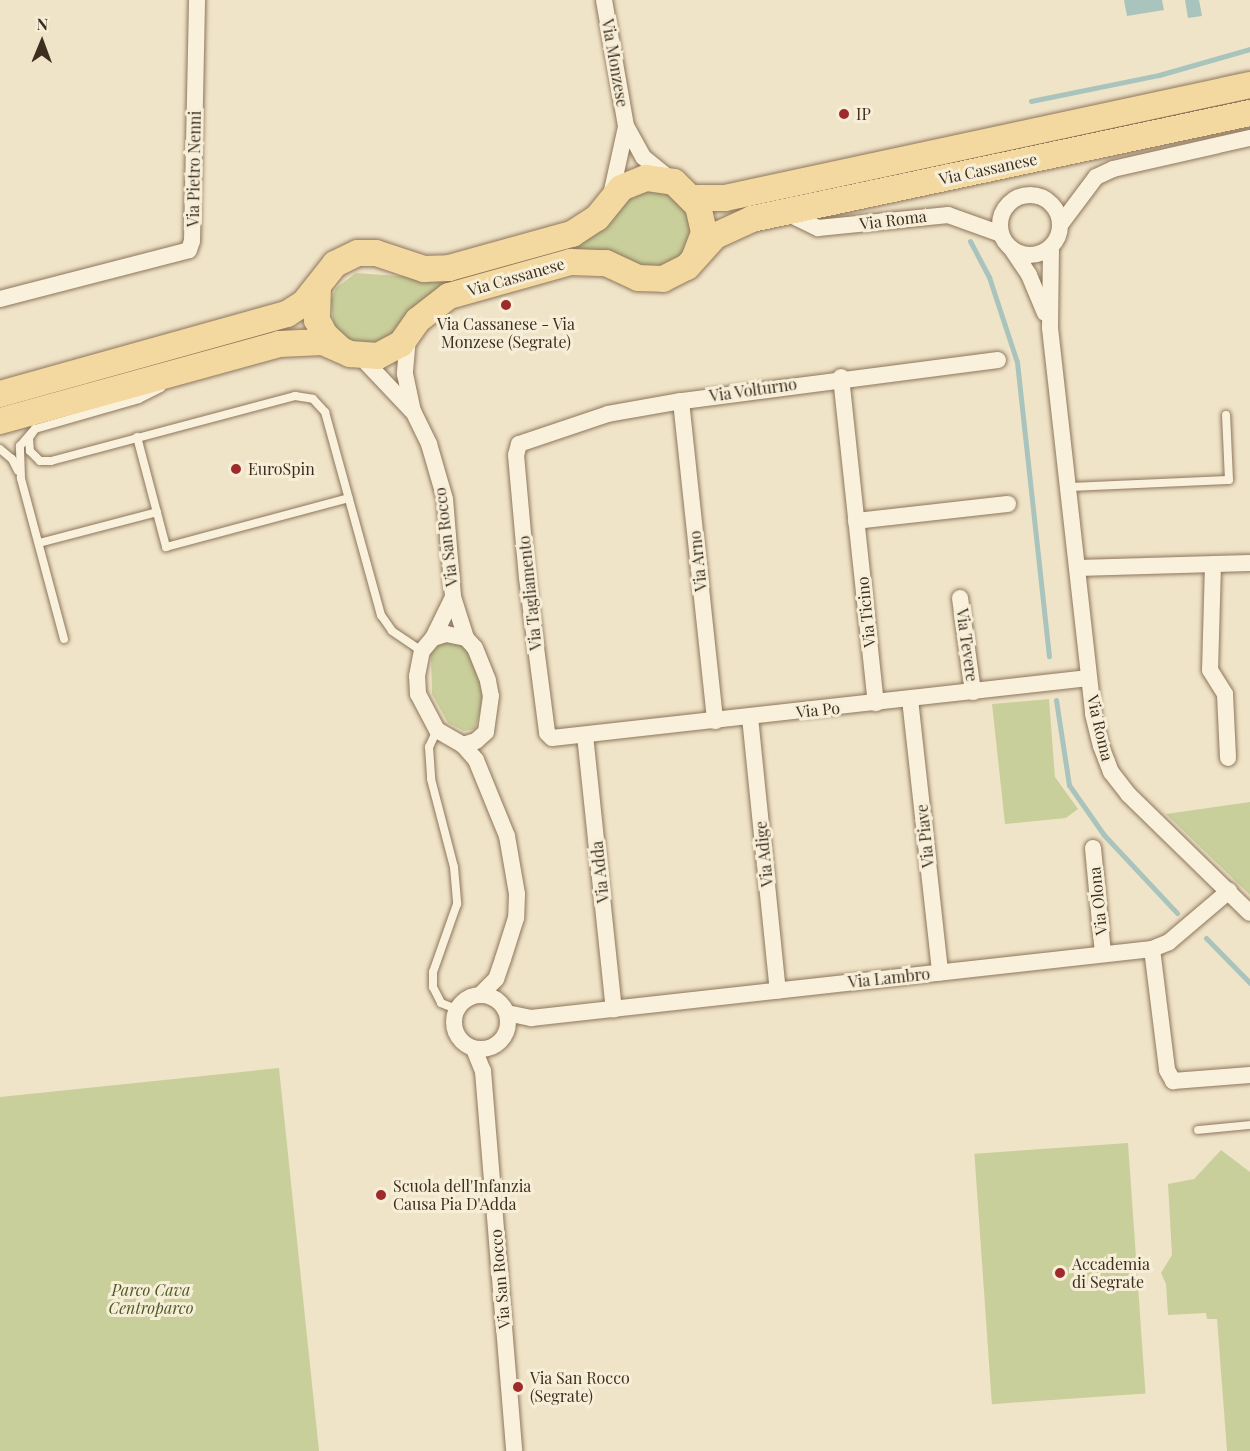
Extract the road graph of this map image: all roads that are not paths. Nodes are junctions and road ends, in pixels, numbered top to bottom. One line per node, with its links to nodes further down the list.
1 (197, 0): 16 (street, Via Pietro Nenni)
2 (604, 0): 5 (street, Via Monzese)
3 (1250, 85): 7 (main road, Via Cassanese)
4 (1250, 113): 9 (main road, Via Cassanese)
5 (626, 126): 7 (street); 8 (street)
6 (1250, 138): 10 (street)
7 (684, 190): 8 (main road, Via Cassanese); 14 (main road)
8 (610, 200): 15 (main road, Via Cassanese)
9 (785, 212): 11 (street, Via Roma); 14 (main road, Via Cassanese)
10 (1060, 225): 11 (street); 12 (street)
11 (1001, 234): 13 (street)
12 (1051, 247): 13 (street); 17 (street, Via Roma)
13 (1011, 248): 17 (street, Via Roma)
14 (694, 258): 18 (main road, Via Cassanese)
15 (318, 287): 19 (main road); 23 (main road, Via Cassanese)
16 (0, 298)
17 (1050, 328): 33 (street, Via Roma)
18 (408, 337): 19 (main road, Via Cassanese); 25 (street, Via San Rocco)
19 (350, 353): 21 (main road, Via Cassanese); 25 (street, Via San Rocco)
20 (998, 360): 22 (street, Via Volturno)
21 (210, 363): 27 (main road, Via Cassanese); 28 (lane)
22 (840, 377): 24 (street, Via Volturno); 37 (street, Via Ticino)
23 (0, 394)
24 (681, 401): 31 (street, Via Volturno); 53 (street, Via Arno)
25 (413, 411): 42 (street, Via San Rocco)
26 (1226, 415): 33 (lane)
27 (0, 421)
28 (35, 429): 29 (lane); 32 (lane)
29 (137, 437): 34 (lane); 36 (lane)
30 (0, 449): 32 (lane)
31 (516, 450): 56 (street, Via Tagliamento)
32 (21, 478): 38 (lane)
33 (1069, 487): 41 (street, Via Roma)
34 (349, 498): 36 (lane); 47 (lane)
35 (1008, 504): 37 (street)
36 (157, 512): 38 (lane)
37 (856, 521): 51 (street, Via Ticino)
38 (39, 543): 46 (lane)
39 (1250, 563): 40 (street)
40 (1213, 564): 41 (street); 58 (street)
41 (1077, 568): 48 (street, Via Roma)
42 (453, 597): 44 (street, Via San Rocco); 45 (street, Via San Rocco)
43 (960, 598): 49 (street, Via Tevere)
44 (433, 638): 45 (street); 47 (street)
45 (466, 638): 57 (street)
46 (64, 639)
47 (422, 651): 54 (street)
48 (1089, 678): 49 (street, Via Po); 60 (street, Via Roma)
49 (973, 692): 50 (street, Via Po)
50 (910, 699): 51 (street, Via Po); 64 (street, Via Piave)
51 (876, 703): 52 (street, Via Po)
52 (750, 717): 53 (street, Via Po); 66 (street, Via Adige)
53 (715, 721): 55 (street, Via Po)
54 (436, 730): 57 (street); 69 (lane)
55 (585, 735): 56 (street, Via Po); 70 (street, Via Adda)
56 (548, 736)
57 (470, 743): 65 (street)
58 (1228, 758)
59 (1093, 848): 63 (street, Via Olona)
60 (1229, 891): 61 (street, Via Roma); 62 (street, Via Lambro)
61 (1250, 913)
62 (1152, 949): 63 (street, Via Lambro); 74 (street)
63 (1103, 954): 64 (street, Via Lambro)
64 (940, 972): 66 (street, Via Lambro)
65 (496, 979): 67 (street); 68 (street)
66 (778, 991): 70 (street, Via Lambro)
67 (481, 994): 68 (street); 69 (street)
68 (504, 1008): 71 (street, Via Lambro); 72 (street)
69 (456, 1009): 73 (street)
70 (614, 1009): 71 (street, Via Lambro)
71 (531, 1018): 72 (street, Via Lambro)
72 (507, 1030): 73 (street)
73 (482, 1048): 77 (street, Via San Rocco)
74 (1250, 1075)
75 (1250, 1125): 76 (lane)
76 (1197, 1130)
77 (514, 1451)

